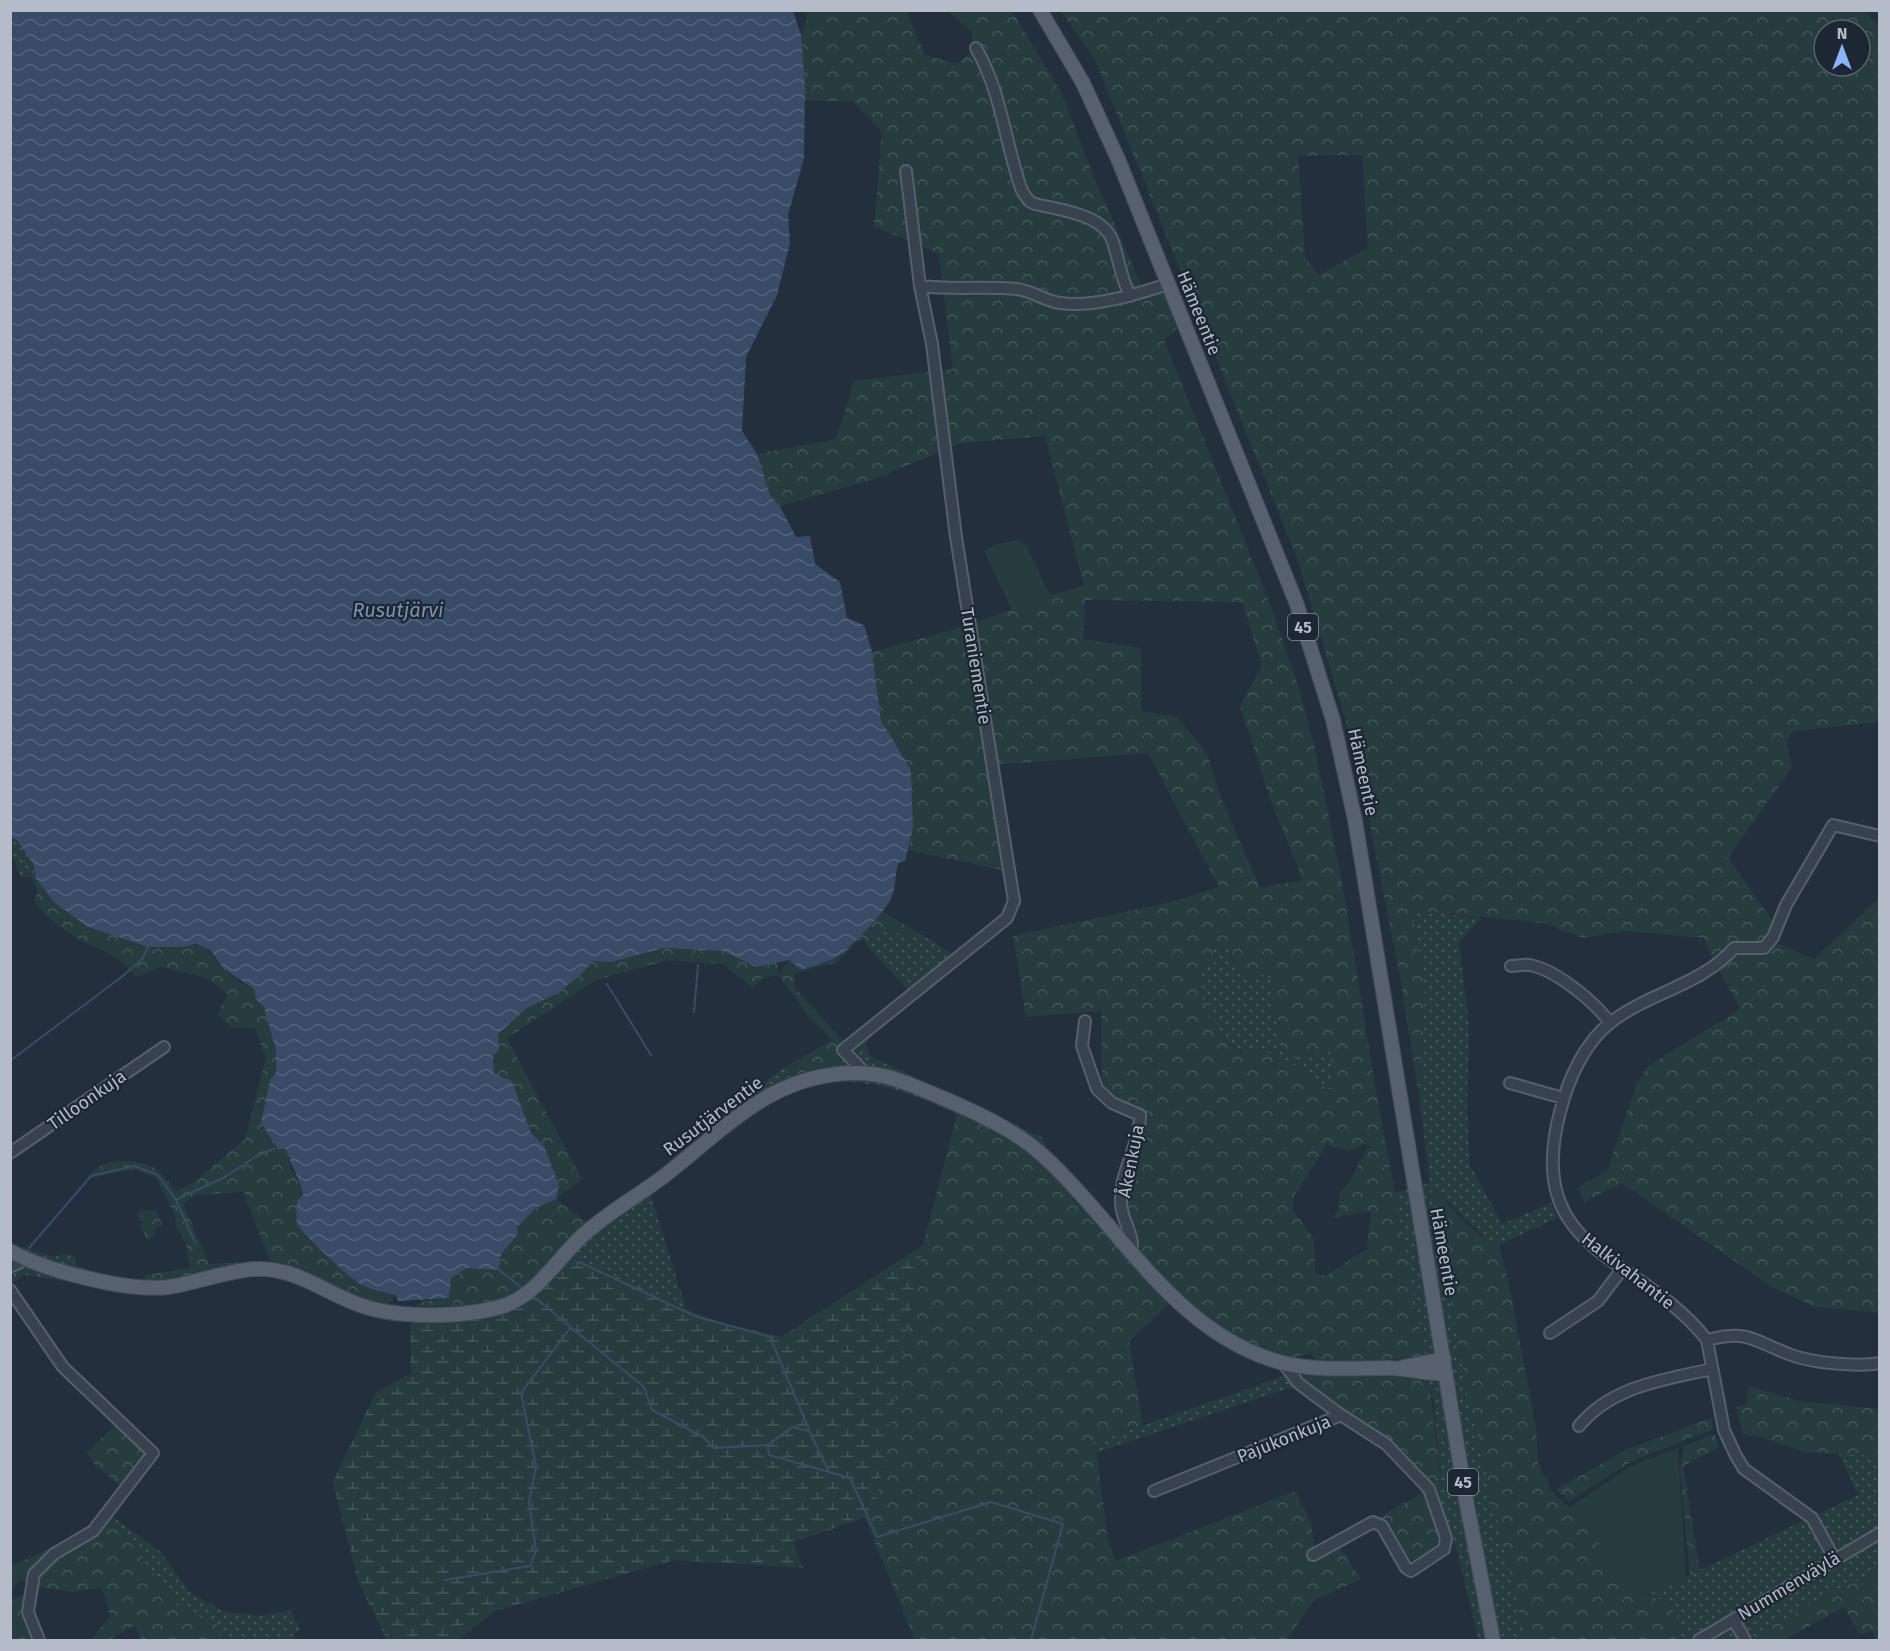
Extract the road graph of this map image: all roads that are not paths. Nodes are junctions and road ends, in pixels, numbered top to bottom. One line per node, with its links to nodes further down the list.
1 (1040, 10): 4 (main road, Hämeentie / 45)
2 (976, 48): 6 (street)
3 (906, 171): 5 (street, Turaniementie)
4 (1168, 284): 6 (street); 26 (main road, Hämeentie / 45)
5 (920, 286): 6 (street); 12 (street, Turaniementie)
6 (1130, 296)
7 (1880, 836): 10 (street, Halkivahantie)
8 (1511, 966): 10 (street)
9 (1085, 1021): 17 (street, Åkenkuja)
10 (1610, 1023): 14 (street, Halkivahantie)
11 (164, 1047): 15 (street, Tilloonkuja)
12 (865, 1072): 17 (main road, Rusutjärventie); 18 (main road, Rusutjärventie)
13 (1510, 1083): 14 (street)
14 (1563, 1098): 20 (street, Halkivahantie)
15 (10, 1153)
16 (10, 1251): 18 (main road, Rusutjärventie)
17 (1132, 1253): 25 (main road, Rusutjärventie)
18 (26, 1259): 19 (street)
19 (11, 1266)
20 (1622, 1269): 22 (street); 23 (street, Halkivahantie)
21 (10, 1290): 36 (street)
22 (1550, 1333)
23 (1707, 1340): 24 (street); 27 (street)
24 (1880, 1363)
25 (1284, 1364): 26 (main road, Rusutjärventie); 28 (street, Pajukonkuja)
26 (1445, 1366): 34 (main road, Hämeentie / 45)
27 (1712, 1369): 29 (street); 33 (street)
28 (1341, 1415): 30 (street, Pajukonkuja); 32 (street)
29 (1579, 1426)
30 (1154, 1491)
31 (1880, 1533): 33 (street, Nummenväylä)
32 (1313, 1555)
33 (1834, 1558): 35 (street, Nummenväylä)
34 (1484, 1591): 37 (main road, Hämeentie / 45); 38 (main road, Hämeentie / 45)
35 (1734, 1620): 39 (street, Nummenväylä); 40 (street)
36 (39, 1641)
37 (1493, 1641)
38 (1501, 1641)
39 (1699, 1641)
40 (1745, 1641)

